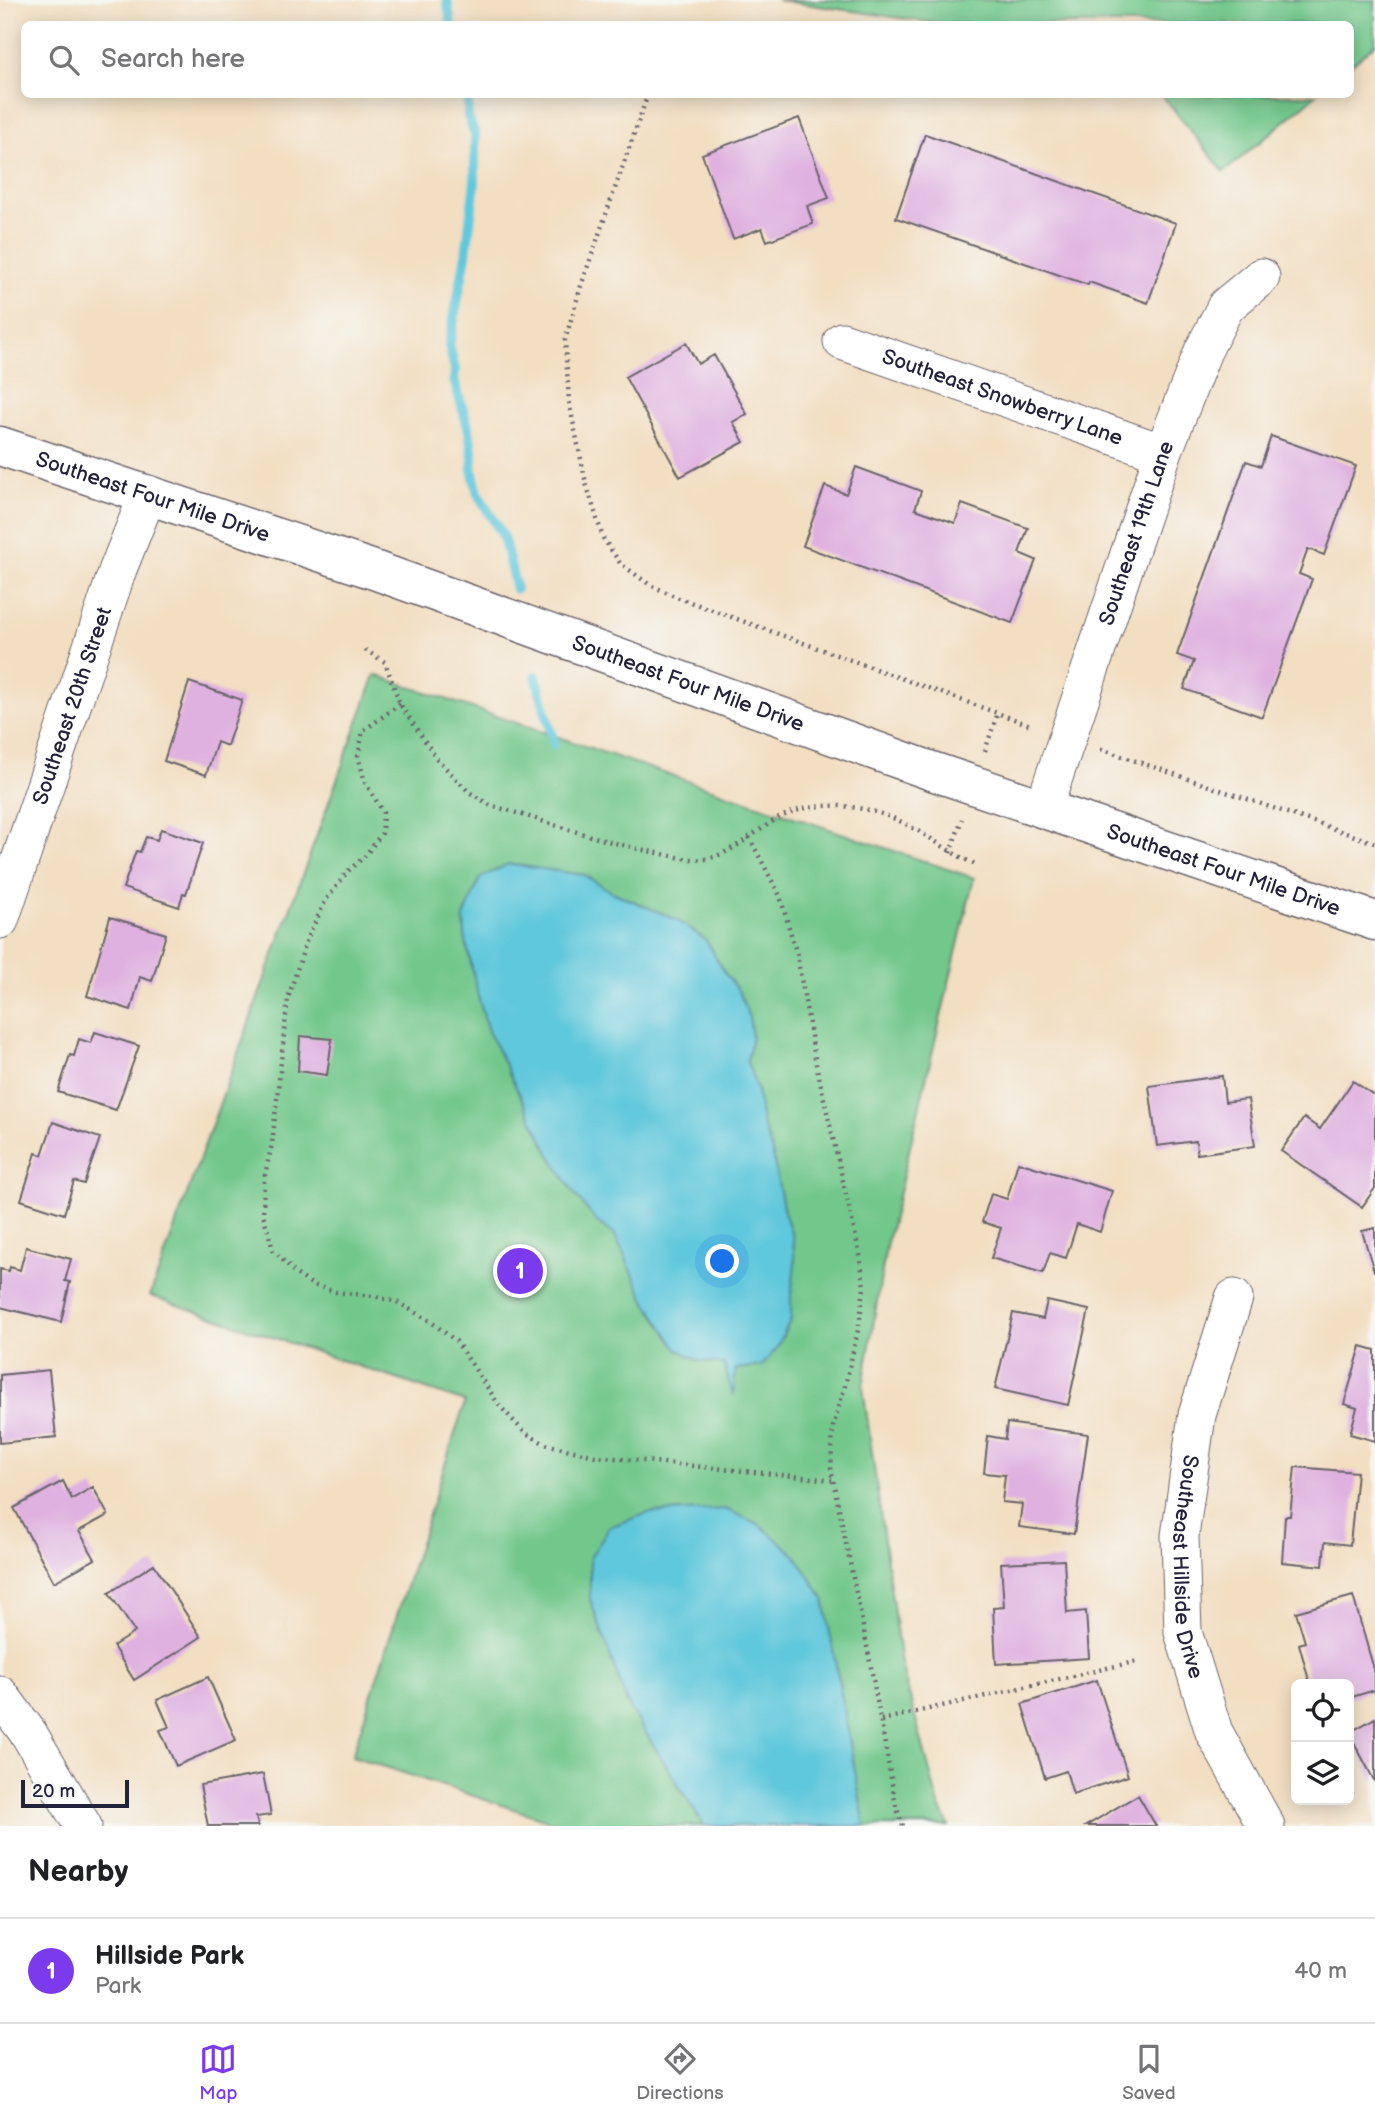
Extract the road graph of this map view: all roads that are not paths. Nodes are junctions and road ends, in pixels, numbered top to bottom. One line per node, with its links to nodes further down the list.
1 (1261, 277): 4 (street, Southeast 19th Lane)
2 (842, 341): 4 (street, Southeast Snowberry Lane)
3 (0, 446): 5 (main road, Southeast Four Mile Drive)
4 (1163, 453): 6 (street, Southeast 19th Lane)
5 (148, 494): 6 (main road, Southeast Four Mile Drive); 7 (street, Southeast 20th Street)
6 (1044, 807): 8 (main road, Southeast Four Mile Drive)
7 (0, 920)
8 (1375, 921)
9 (1234, 1298): 12 (street, Southeast Hillside Drive)
10 (0, 1696): 11 (street)
11 (83, 1826)
12 (1266, 1826)

